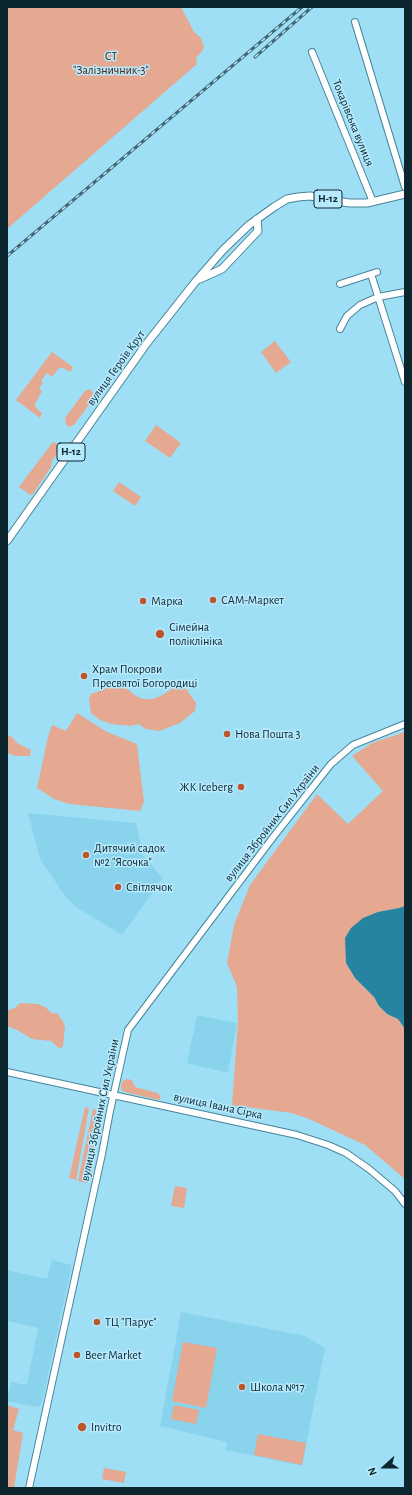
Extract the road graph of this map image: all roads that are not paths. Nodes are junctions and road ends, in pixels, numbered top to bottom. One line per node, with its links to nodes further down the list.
1 (355, 22): 3 (street)
2 (312, 52): 5 (street, Токарівська вулиця)
3 (405, 187)
4 (405, 194): 5 (main road, Н-12)
5 (373, 202): 6 (main road, Н-12)
6 (257, 219): 7 (main road, вулиця Героїв Крут / Н-12); 7 (main road)
7 (196, 281): 13 (main road, вулиця Героїв Крут / Н-12)
8 (340, 284): 10 (street)
9 (405, 292): 10 (street)
10 (378, 297): 11 (street); 12 (street)
11 (340, 328)
12 (405, 382)
13 (7, 540)
14 (405, 724): 16 (street, вулиця Збройних Сил України)
15 (7, 1072): 16 (street, вулиця Івана Сірка)
16 (113, 1095): 17 (street, вулиця Івана Сірка); 18 (street, вулиця Збройних Сил України)
17 (405, 1204)
18 (29, 1488)

